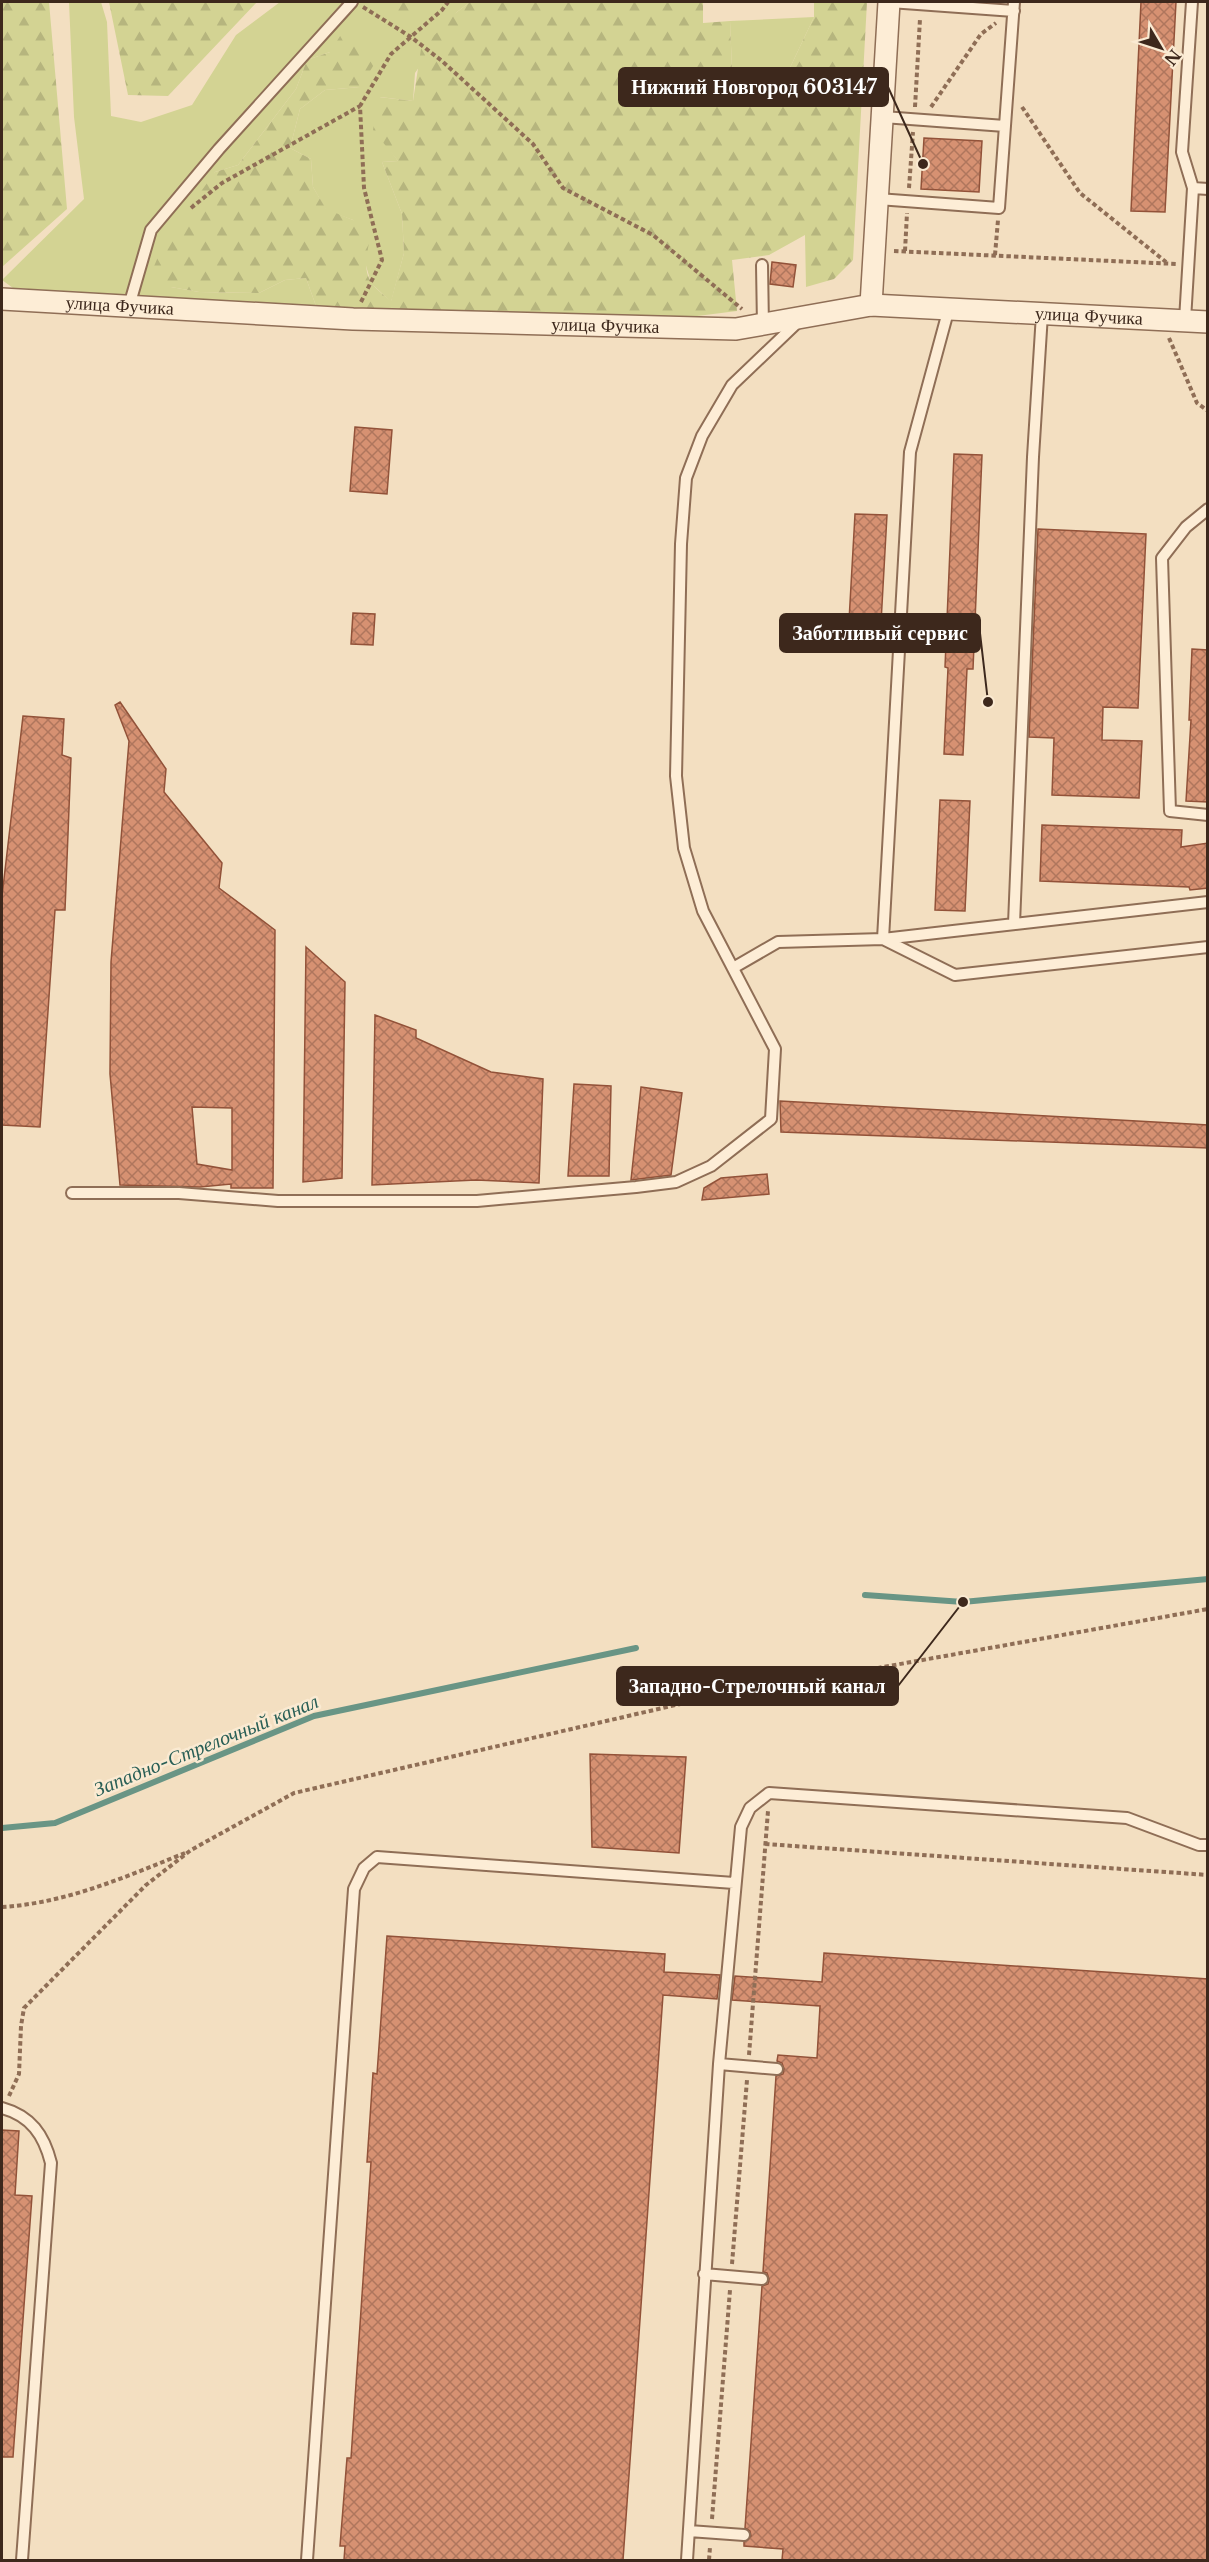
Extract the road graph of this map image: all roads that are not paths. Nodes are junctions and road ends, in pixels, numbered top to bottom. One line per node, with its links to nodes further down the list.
1 (353, 2): 13 (lane)
2 (890, 2): 4 (lane); 5 (street)
3 (1192, 2): 7 (lane)
4 (1014, 6): 6 (lane)
5 (883, 117): 6 (lane); 9 (street)
6 (1005, 126): 9 (lane)
7 (1193, 188): 8 (lane); 17 (lane)
8 (1208, 189)
9 (878, 199): 12 (street)
10 (762, 265): 19 (lane)
11 (2, 299): 13 (street, улица Фучика)
12 (871, 305): 14 (street, улица Фучика); 16 (street, улица Фучика)
13 (129, 306): 19 (street, улица Фучика)
14 (949, 308): 15 (street, улица Фучика); 24 (lane)
15 (1042, 314): 17 (street, улица Фучика); 23 (lane)
16 (804, 317): 19 (street, улица Фучика); 26 (lane)
17 (1185, 320): 18 (street, улица Фучика)
18 (1208, 322)
19 (763, 326)
20 (1208, 509): 21 (lane)
21 (1208, 814)
22 (1208, 902): 23 (lane)
23 (1014, 924): 24 (lane)
24 (884, 939): 25 (lane); 26 (lane)
25 (1208, 947)
26 (733, 969): 27 (lane)
27 (72, 1193)
28 (1208, 1845): 29 (lane)
29 (734, 1883): 30 (lane); 38 (lane)
30 (719, 2064): 31 (lane); 33 (lane)
31 (777, 2069)
32 (3, 2108): 37 (lane)
33 (704, 2274): 34 (lane); 35 (lane)
34 (762, 2279)
35 (689, 2531): 36 (lane); 39 (lane)
36 (744, 2535)
37 (22, 2560)
38 (307, 2560)
39 (687, 2560)

